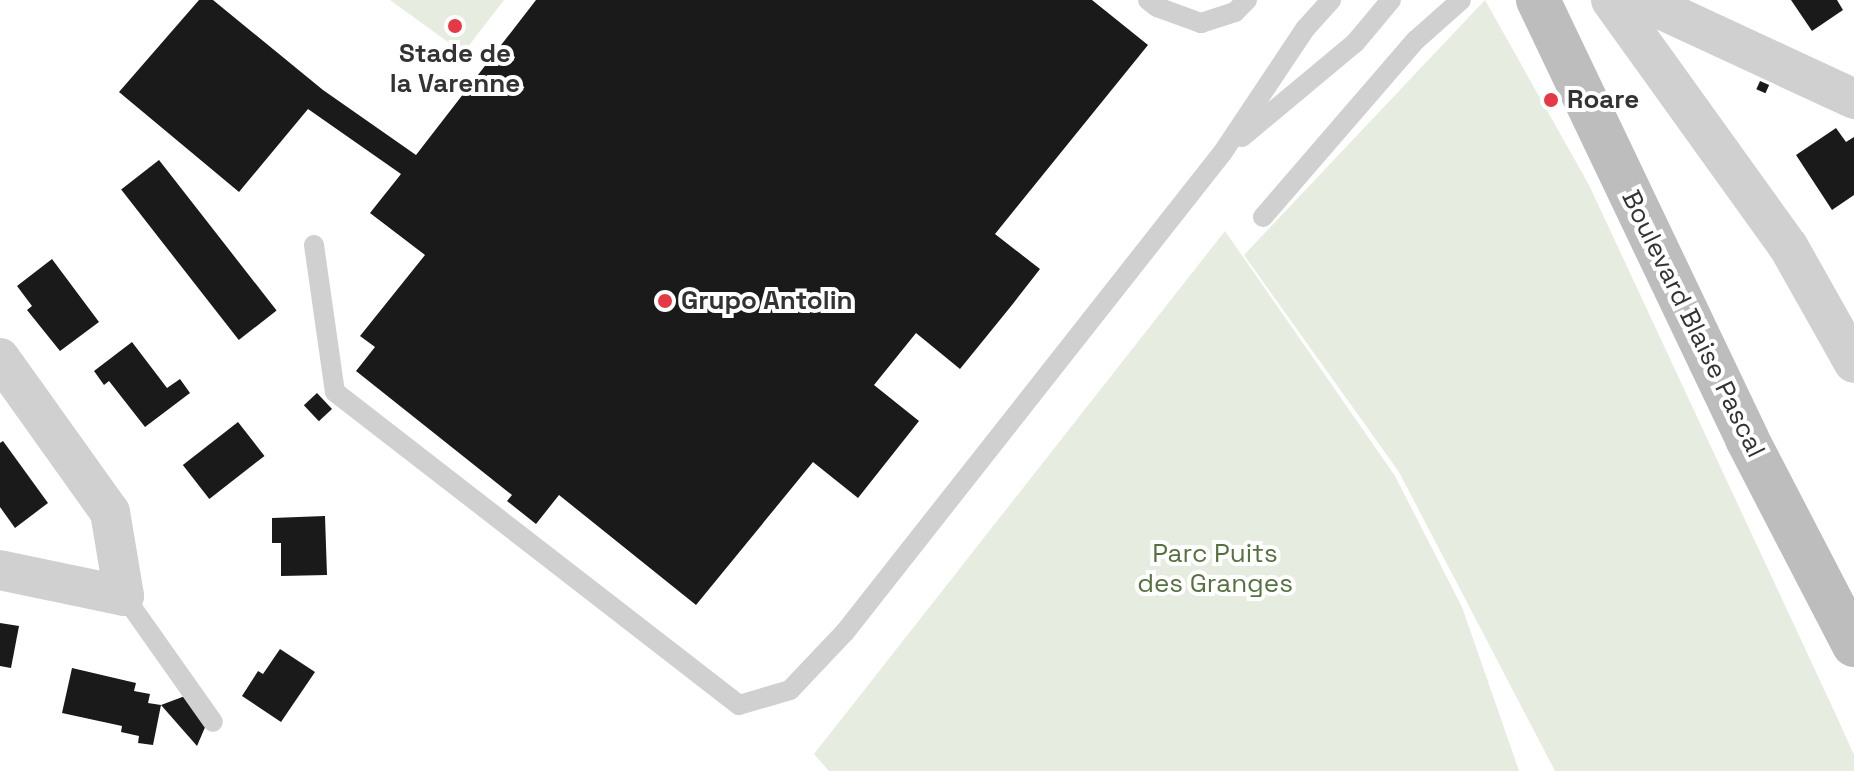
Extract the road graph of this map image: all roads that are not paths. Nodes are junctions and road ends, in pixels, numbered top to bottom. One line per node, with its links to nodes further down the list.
1 (1148, 0): 2 (lane)
2 (1247, 0)
3 (1331, 0): 10 (lane)
4 (1391, 0): 10 (lane)
5 (1461, 0): 11 (lane)
6 (1538, 0): 17 (main road, Boulevard Blaise Pascal)
7 (1611, 0): 14 (street)
8 (1641, 0): 9 (street)
9 (1854, 99)
10 (1223, 152): 12 (lane)
11 (1263, 217)
12 (314, 245)
13 (0, 358): 16 (street)
14 (1854, 363)
15 (0, 570): 16 (street)
16 (124, 596): 18 (lane)
17 (1854, 645)
18 (213, 722)

